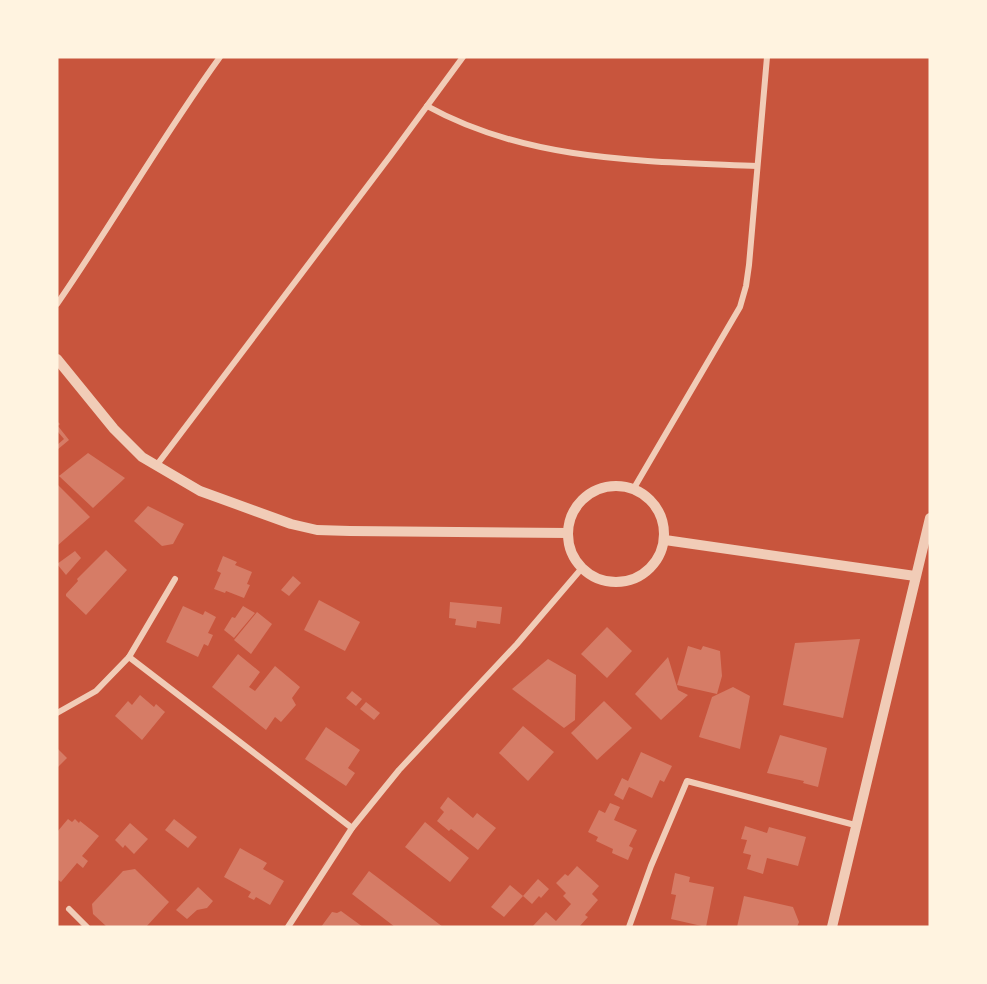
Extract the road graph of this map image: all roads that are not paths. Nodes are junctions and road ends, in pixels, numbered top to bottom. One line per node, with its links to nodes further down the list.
1 (220, 57): 6 (street)
2 (463, 57): 4 (street)
3 (767, 57): 5 (street)
4 (427, 106): 5 (street); 8 (street)
5 (757, 166): 9 (street)
6 (57, 304)
7 (57, 359): 8 (street)
8 (156, 466): 11 (street)
9 (634, 488): 11 (street); 12 (street)
10 (930, 518): 14 (street)
11 (568, 533): 13 (street)
12 (665, 540): 13 (street); 14 (street)
13 (582, 568): 19 (street)
14 (915, 576): 18 (street)
15 (175, 579): 16 (street)
16 (129, 657): 17 (street); 19 (street)
17 (57, 713)
18 (855, 825): 23 (street); 24 (street)
19 (352, 828): 22 (street)
20 (69, 909): 21 (street)
21 (87, 927)
22 (288, 927)
23 (629, 927)
24 (832, 927)

